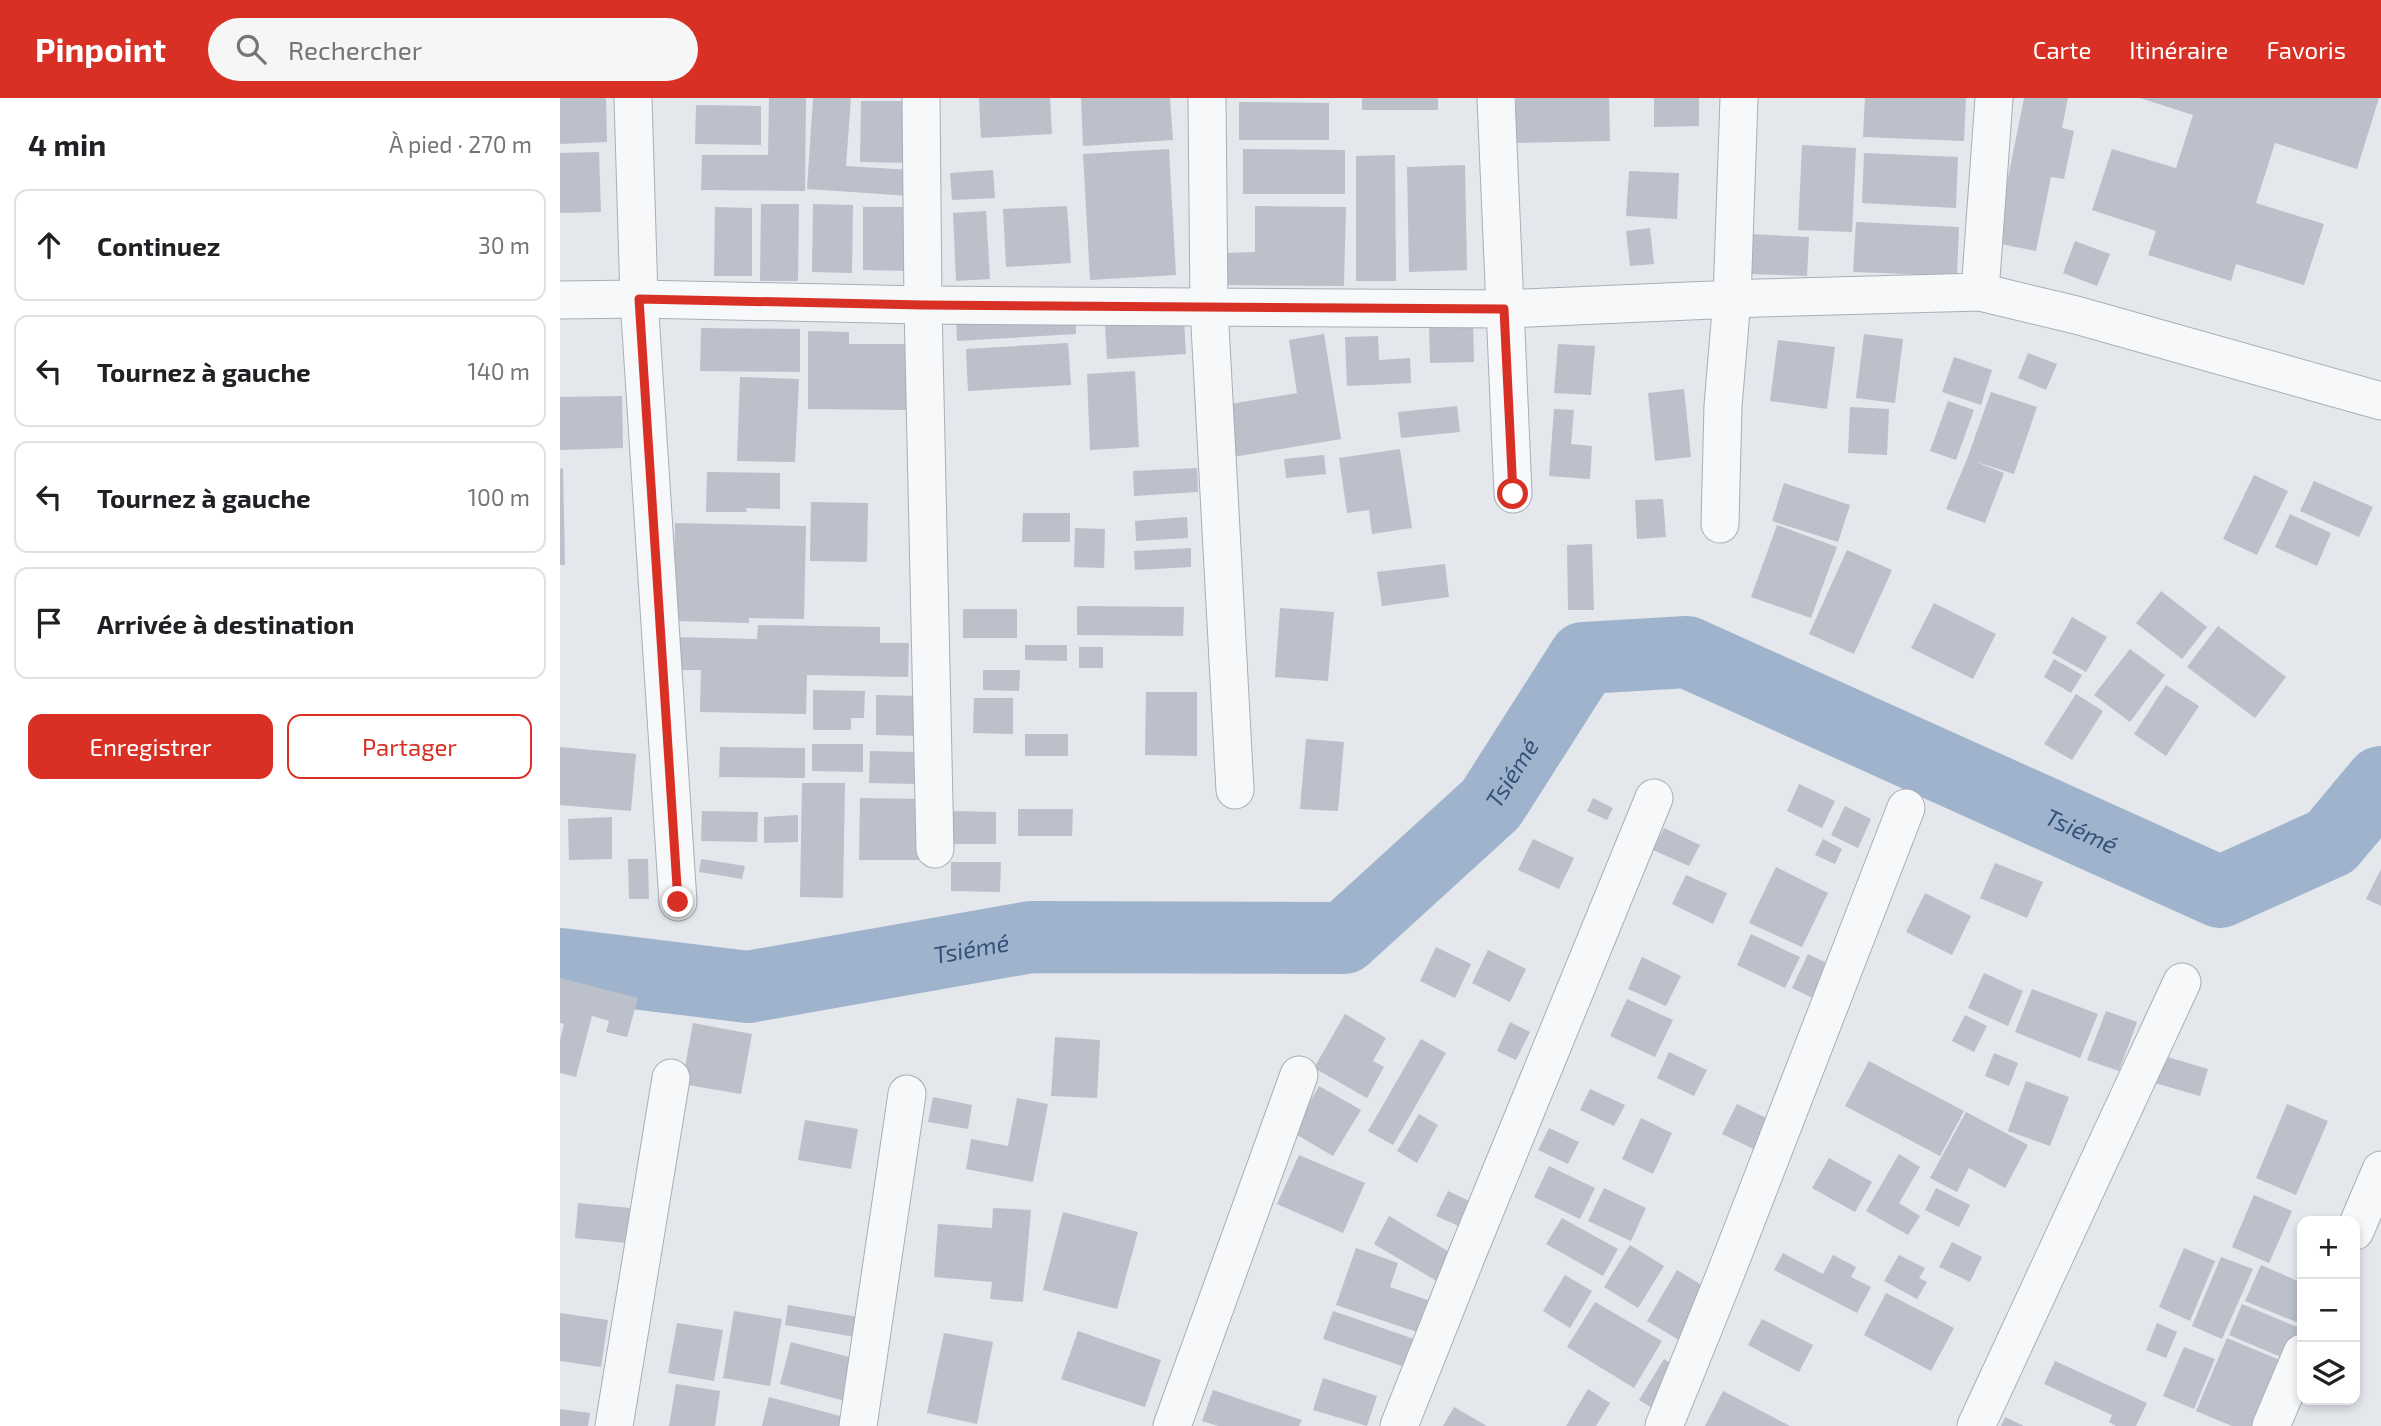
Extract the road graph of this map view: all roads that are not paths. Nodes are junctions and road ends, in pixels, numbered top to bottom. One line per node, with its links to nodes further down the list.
1 (632, 98): 8 (street)
2 (921, 98): 11 (street)
3 (1207, 98): 12 (street)
4 (1496, 98): 13 (street)
5 (1739, 98): 9 (street)
6 (1994, 98): 7 (street)
7 (1980, 292): 9 (street); 14 (street)
8 (639, 299): 10 (street); 11 (street); 21 (street)
9 (1732, 299): 13 (street); 16 (street)
10 (560, 300)
11 (923, 305): 12 (street); 20 (street)
12 (1209, 307): 13 (street); 17 (street)
13 (1504, 309): 15 (street)
14 (2381, 401)
15 (1513, 494)
16 (1720, 524)
17 (1236, 790)
18 (1654, 798): 32 (street)
19 (1906, 808): 33 (street)
20 (935, 849)
21 (678, 902)
22 (2182, 982): 34 (street)
23 (1299, 1075): 31 (street)
24 (671, 1078): 29 (street)
25 (907, 1094): 30 (street)
26 (2381, 1170): 27 (street)
27 (2360, 1219)
28 (2297, 1365): 35 (street)
29 (614, 1426)
30 (858, 1426)
31 (1172, 1426)
32 (1399, 1426)
33 (1664, 1426)
34 (1976, 1426)
35 (2271, 1426)

